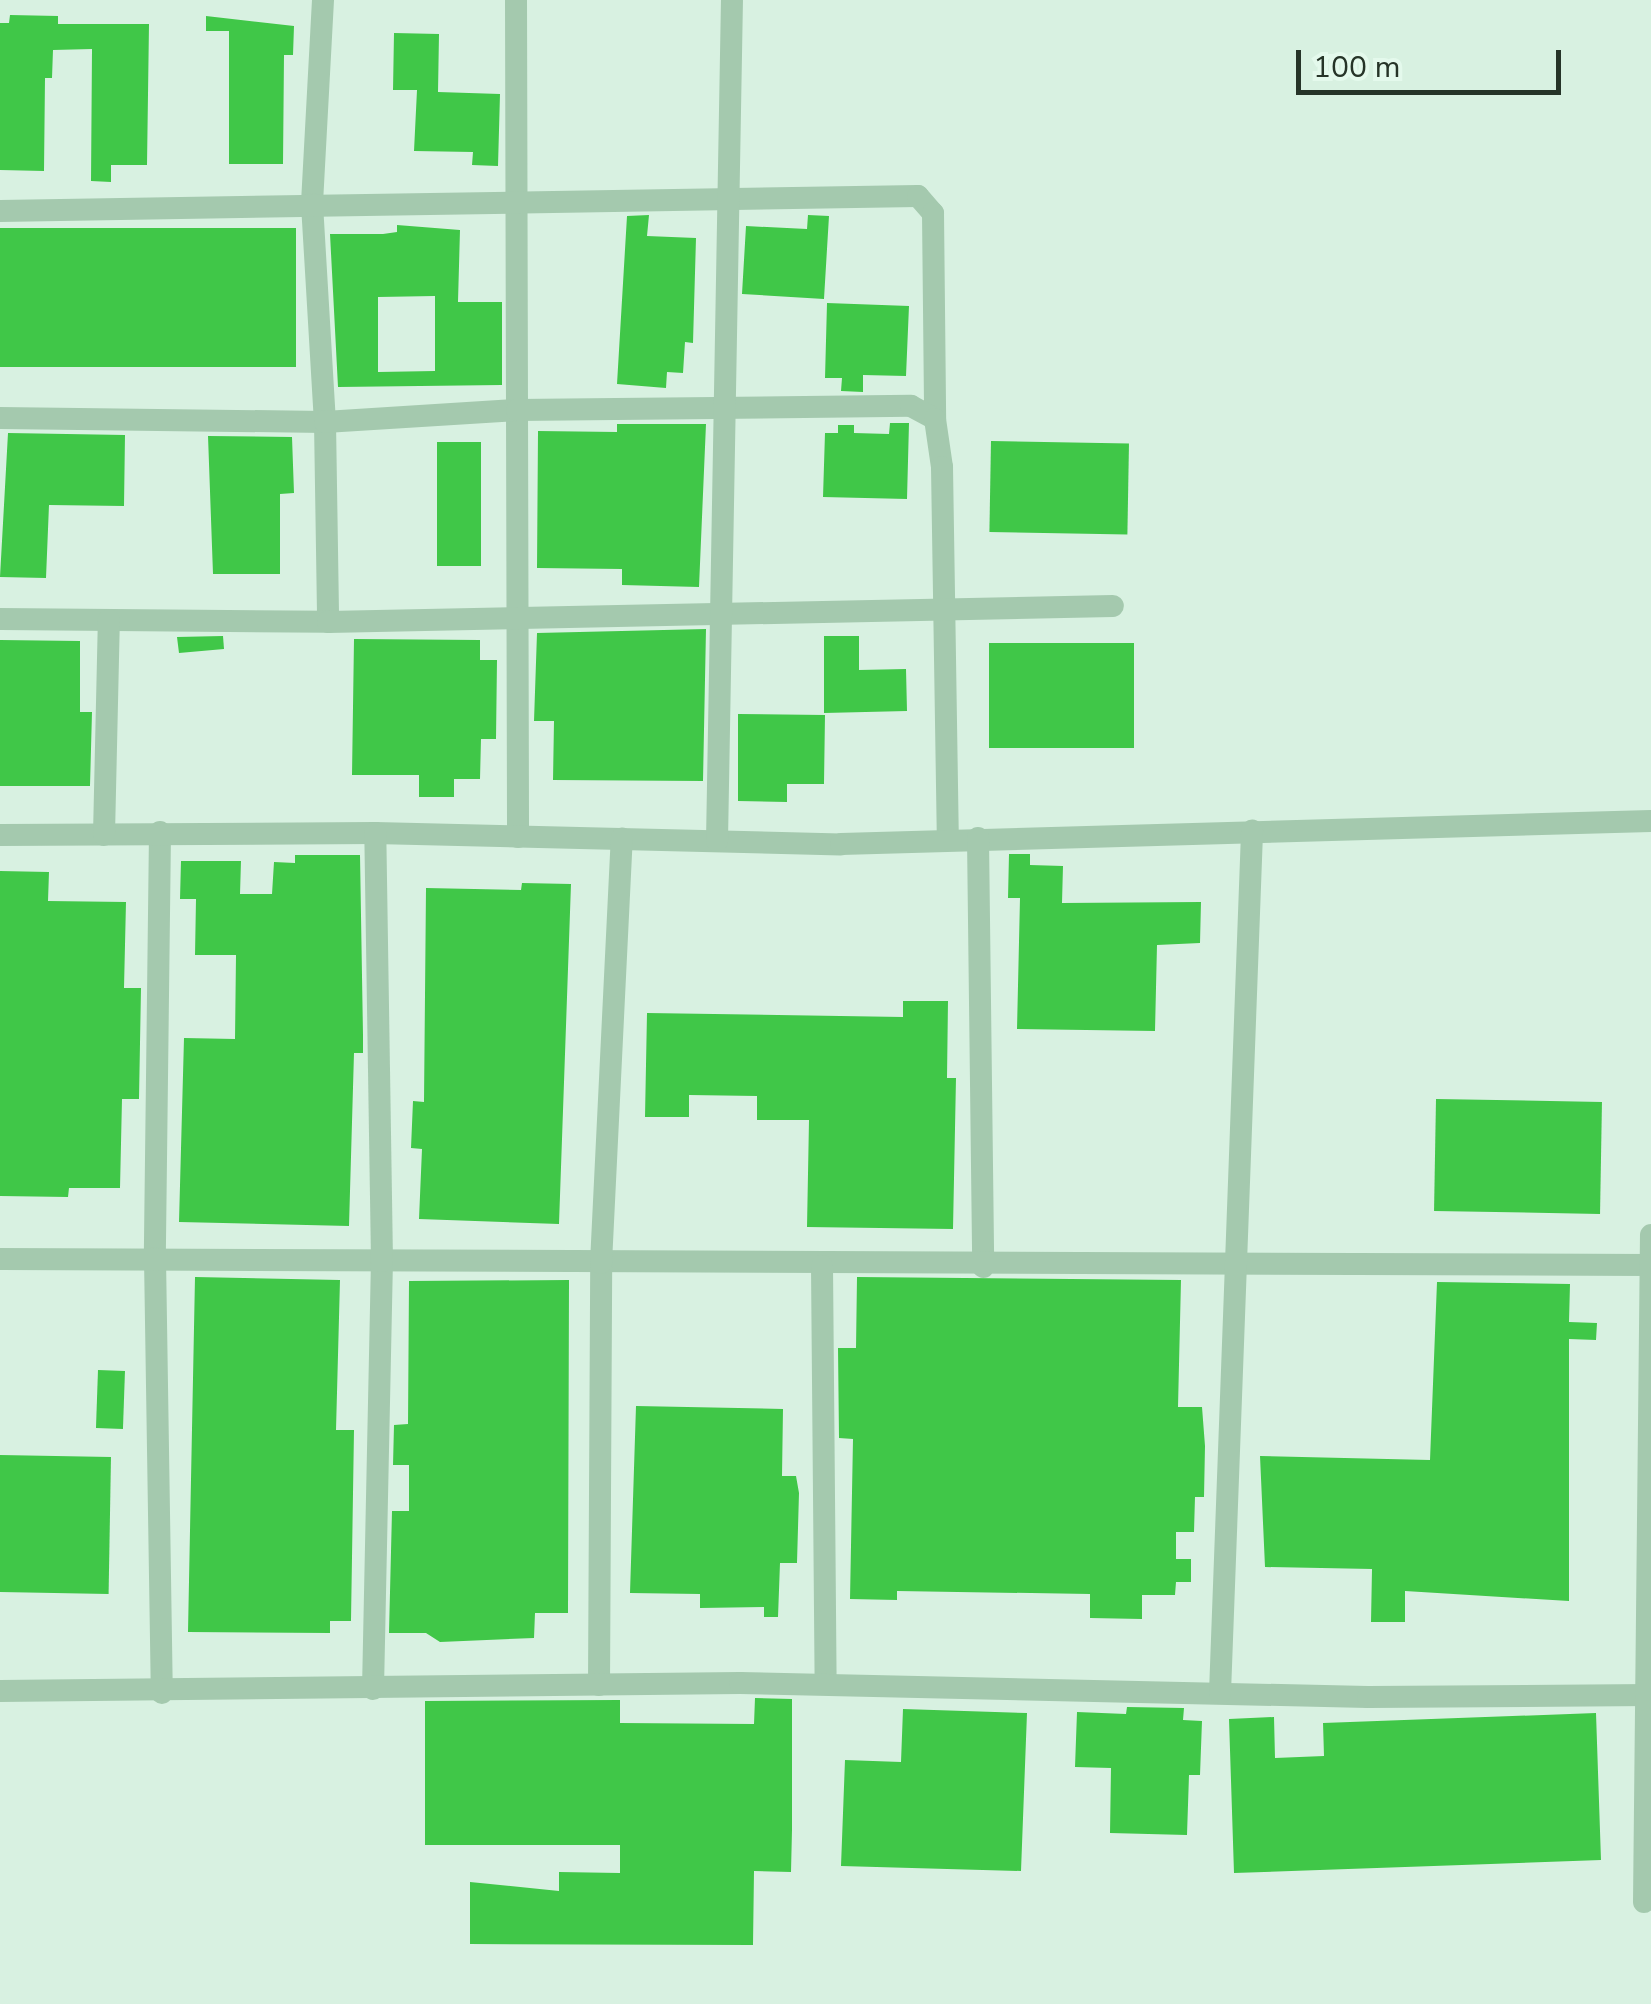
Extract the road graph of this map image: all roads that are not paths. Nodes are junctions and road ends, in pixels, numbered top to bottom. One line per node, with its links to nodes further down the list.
1 (323, 0): 6 (street)
2 (516, 0): 5 (street)
3 (732, 0): 4 (street)
4 (732, 199): 5 (street); 9 (street); 11 (street)
5 (516, 202): 6 (street); 8 (street)
6 (312, 204): 7 (street); 12 (street)
7 (0, 211)
8 (517, 410): 9 (street); 12 (street); 17 (street)
9 (723, 410): 11 (street); 15 (street)
10 (0, 418): 12 (street)
11 (935, 419): 14 (street)
12 (325, 422): 19 (street)
13 (1113, 606): 14 (street)
14 (948, 612): 15 (street); 29 (street)
15 (720, 616): 17 (street); 30 (street)
16 (0, 619): 18 (street)
17 (512, 619): 19 (street); 26 (street)
18 (109, 620): 19 (street); 25 (street)
19 (328, 622)
20 (1651, 820): 21 (street)
21 (1252, 830): 27 (street); 38 (street)
22 (160, 832): 23 (street); 25 (street); 33 (street)
23 (374, 833): 26 (street); 34 (street)
24 (0, 835): 25 (street)
25 (104, 835)
26 (518, 836): 28 (street)
27 (978, 838): 29 (street); 39 (street)
28 (622, 839): 30 (street); 35 (street)
29 (948, 840): 30 (street)
30 (717, 841)
31 (1651, 1235): 36 (street)
32 (0, 1258): 33 (street)
33 (155, 1258): 34 (street); 44 (street)
34 (382, 1261): 35 (street); 42 (street)
35 (601, 1263): 37 (street); 41 (street)
36 (1650, 1265): 38 (street); 46 (street)
37 (822, 1266): 39 (street); 40 (street)
38 (1236, 1266): 39 (street); 45 (street)
39 (983, 1267)
40 (826, 1683): 41 (street); 45 (street)
41 (599, 1685): 42 (street)
42 (373, 1689): 44 (street)
43 (0, 1690): 44 (street)
44 (162, 1693)
45 (1220, 1693): 46 (street)
46 (1648, 1695): 47 (street)
47 (1644, 1902)

